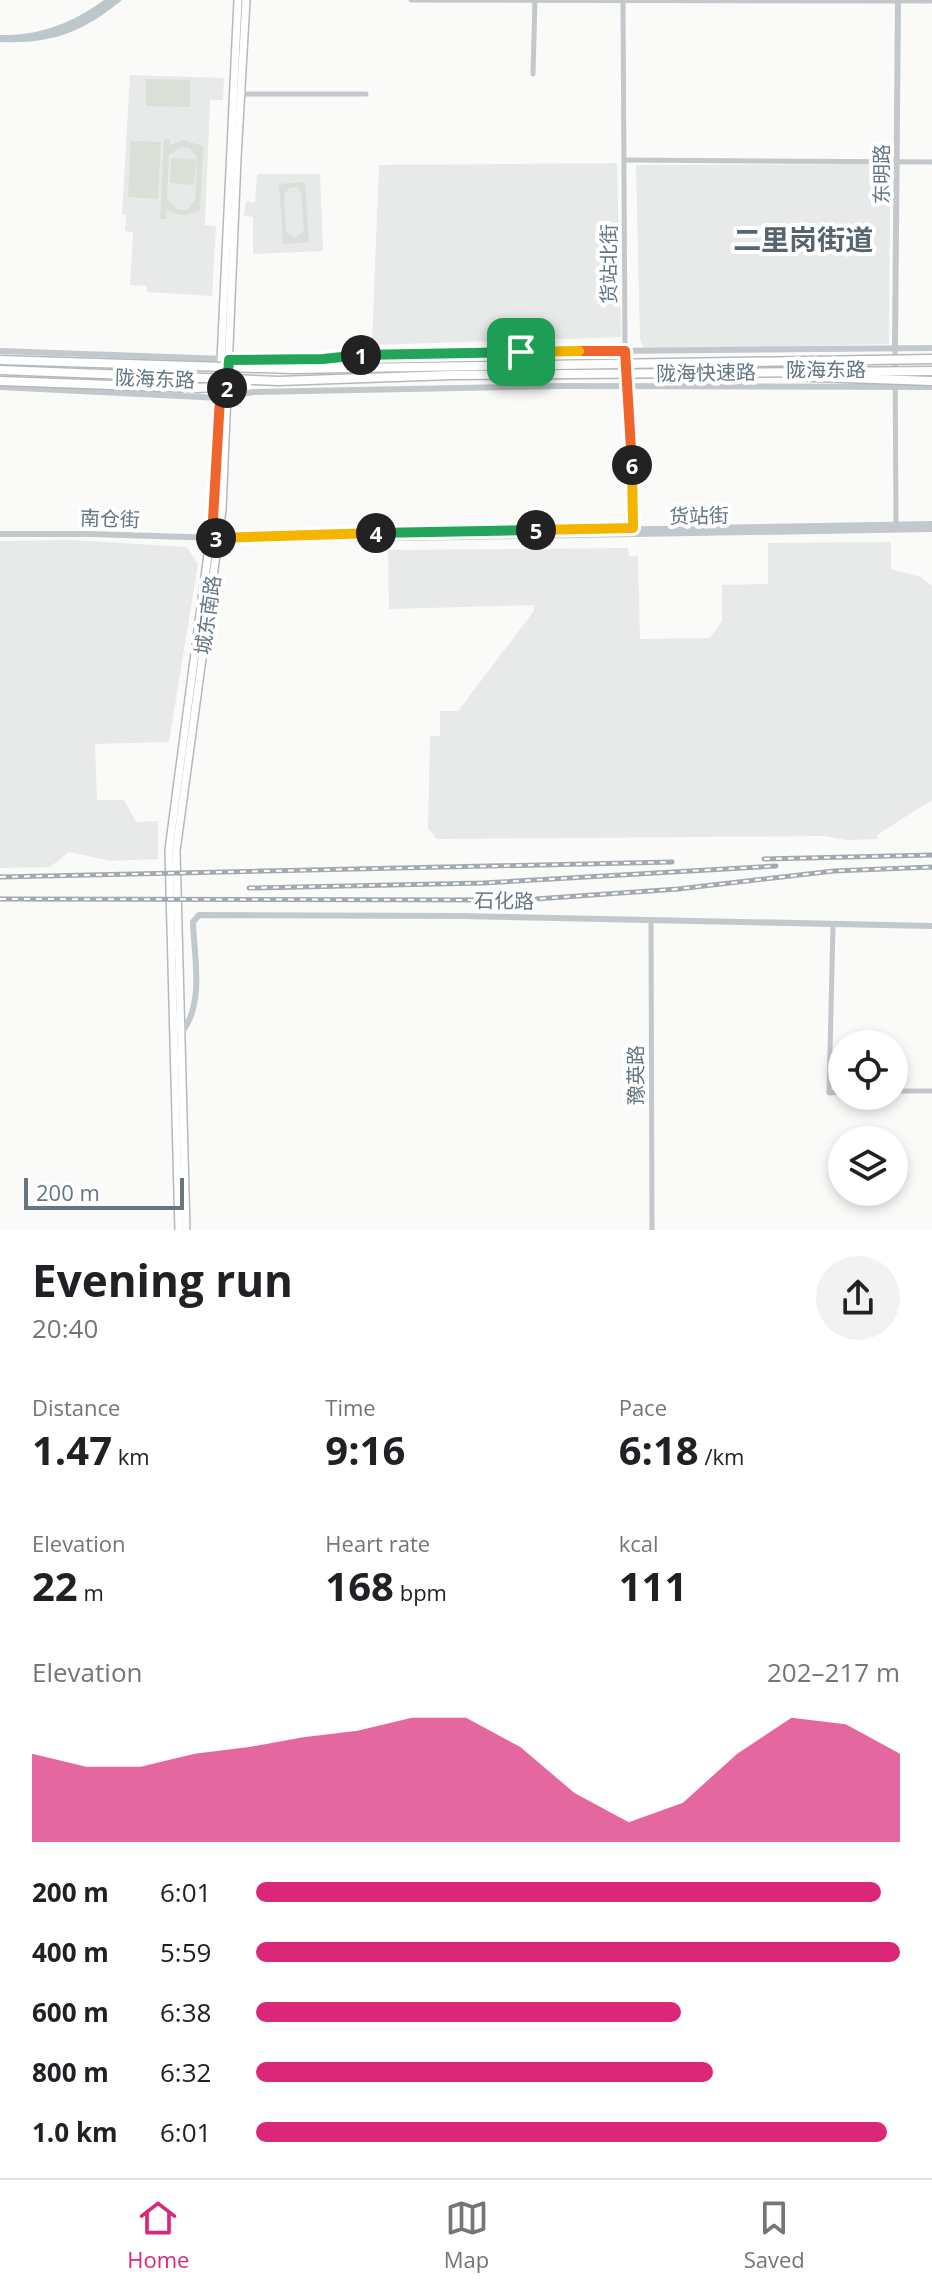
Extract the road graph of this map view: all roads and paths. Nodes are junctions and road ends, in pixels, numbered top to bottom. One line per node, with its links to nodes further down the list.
1 (238, 0): 21 (main road, 城东南路)
2 (246, 0): 9 (main road, 城东南路)
3 (411, 0): 4 (street)
4 (535, 0): 5 (street); 8 (street)
5 (623, 0): 6 (street); 11 (street, 货站北街)
6 (898, 0): 7 (street); 12 (street, 东明路)
7 (932, 1)
8 (533, 74)
9 (241, 94): 10 (street); 21 (main road, 城东南路)
10 (366, 94)
11 (625, 160): 12 (street); 18 (street, 货站北街)
12 (898, 162): 13 (street); 14 (street, 东明路)
13 (932, 162)
14 (895, 347): 15 (street, 陇海东路); 18 (street, 陇海东路); 31 (street)
15 (932, 348)
16 (0, 351): 21 (street, 陇海东路)
17 (614, 351): 18 (street, 陇海东路); 21 (street, 陇海东路); 22 (highway, bridge)
18 (625, 351): 29 (street, 货站北街)
19 (932, 359): 22 (highway, 陇海快速路, bridge)
20 (0, 360): 22 (highway, 陇海快速路, bridge)
21 (225, 360): 32 (main road, 城东南路)
22 (314, 369)
23 (0, 370): 26 (highway, 陇海快速路, bridge)
24 (932, 371): 25 (highway, 陇海快速路, bridge)
25 (749, 372): 26 (highway, 陇海快速路, bridge); 28 (highway, bridge)
26 (322, 379): 27 (highway, bridge)
27 (0, 381)
28 (932, 384): 31 (street, 陇海东路)
29 (629, 386): 31 (street, 陇海东路); 32 (street, 陇海东路); 35 (street, 货站北街)
30 (0, 387): 32 (street, 陇海东路)
31 (896, 387): 33 (street)
32 (224, 397): 37 (main road, 城东南路)
33 (896, 524): 34 (street, 货站街); 35 (street, 货站街)
34 (932, 526): 37 (street, 货站街)
35 (633, 528): 37 (street, 货站街)
36 (0, 534): 37 (street, 南仓街)
37 (216, 538): 42 (main road, 城东南路); 45 (main road, 城东南路)
38 (651, 920): 39 (street, 石化路); 42 (street, 石化路); 47 (street, 豫英路)
39 (833, 926): 40 (street, 石化路); 41 (street)
40 (932, 926)
41 (831, 1030)
42 (181, 1033): 46 (main road, 城东南路)
43 (908, 1091): 44 (street)
44 (932, 1091)
45 (179, 1230)
46 (186, 1230)
47 (652, 1230)

